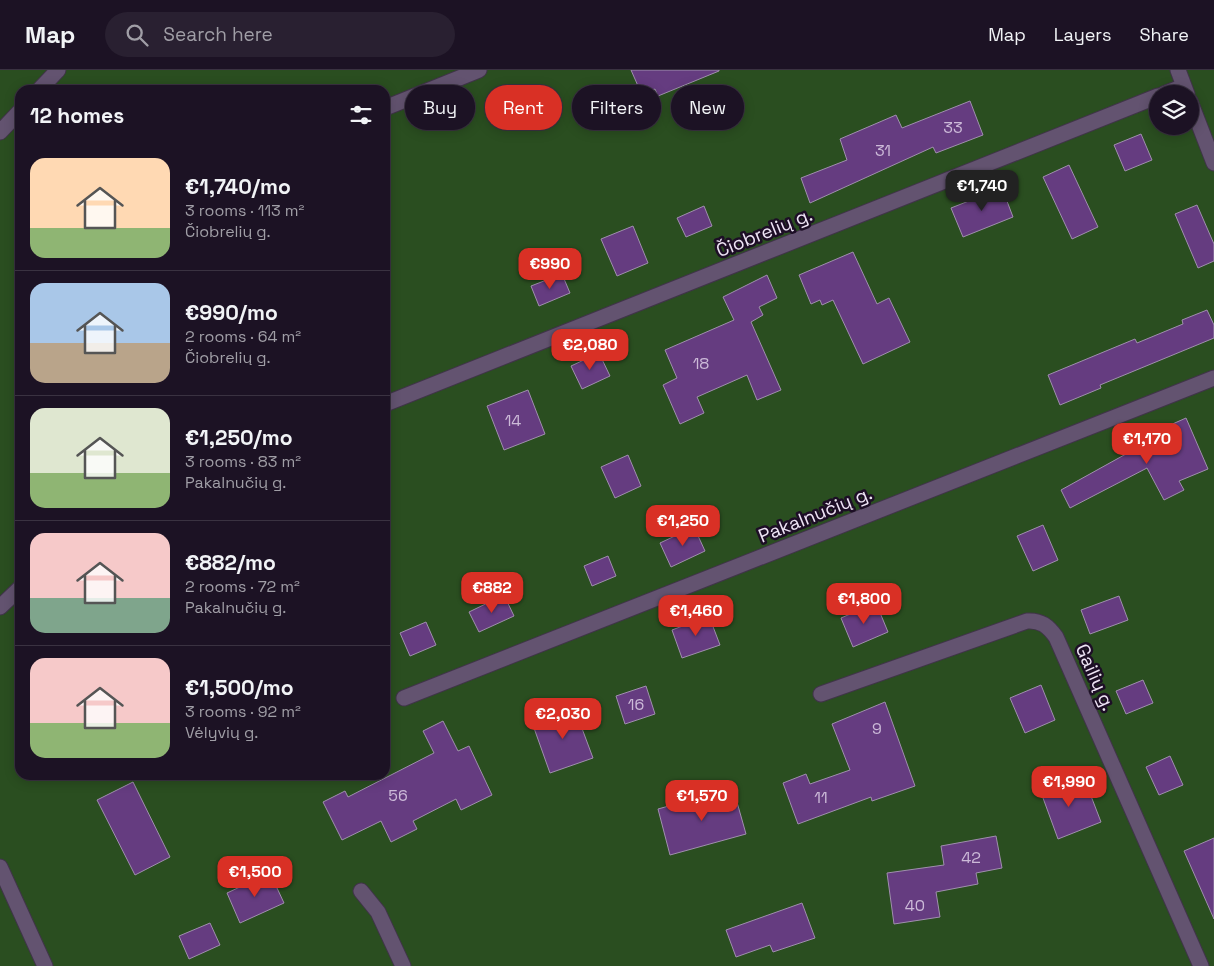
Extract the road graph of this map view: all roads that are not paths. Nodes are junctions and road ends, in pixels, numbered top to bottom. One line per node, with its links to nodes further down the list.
1 (58, 70): 4 (street)
2 (479, 70): 7 (street)
3 (1178, 70): 5 (street)
4 (48, 85)
5 (1183, 85)
6 (1149, 100): 13 (street, Čiobrelių g.)
7 (390, 106)
8 (15, 116): 10 (street)
9 (1199, 124): 11 (street)
10 (0, 132)
11 (1214, 163)
12 (1214, 378): 17 (street, Pakalnučių g.)
13 (390, 402)
14 (15, 593): 15 (street)
15 (0, 607)
16 (821, 694): 22 (street, Gailių g.)
17 (404, 698)
18 (0, 867): 20 (street)
19 (361, 891): 21 (street)
20 (45, 966)
21 (403, 966)
22 (1201, 966)

